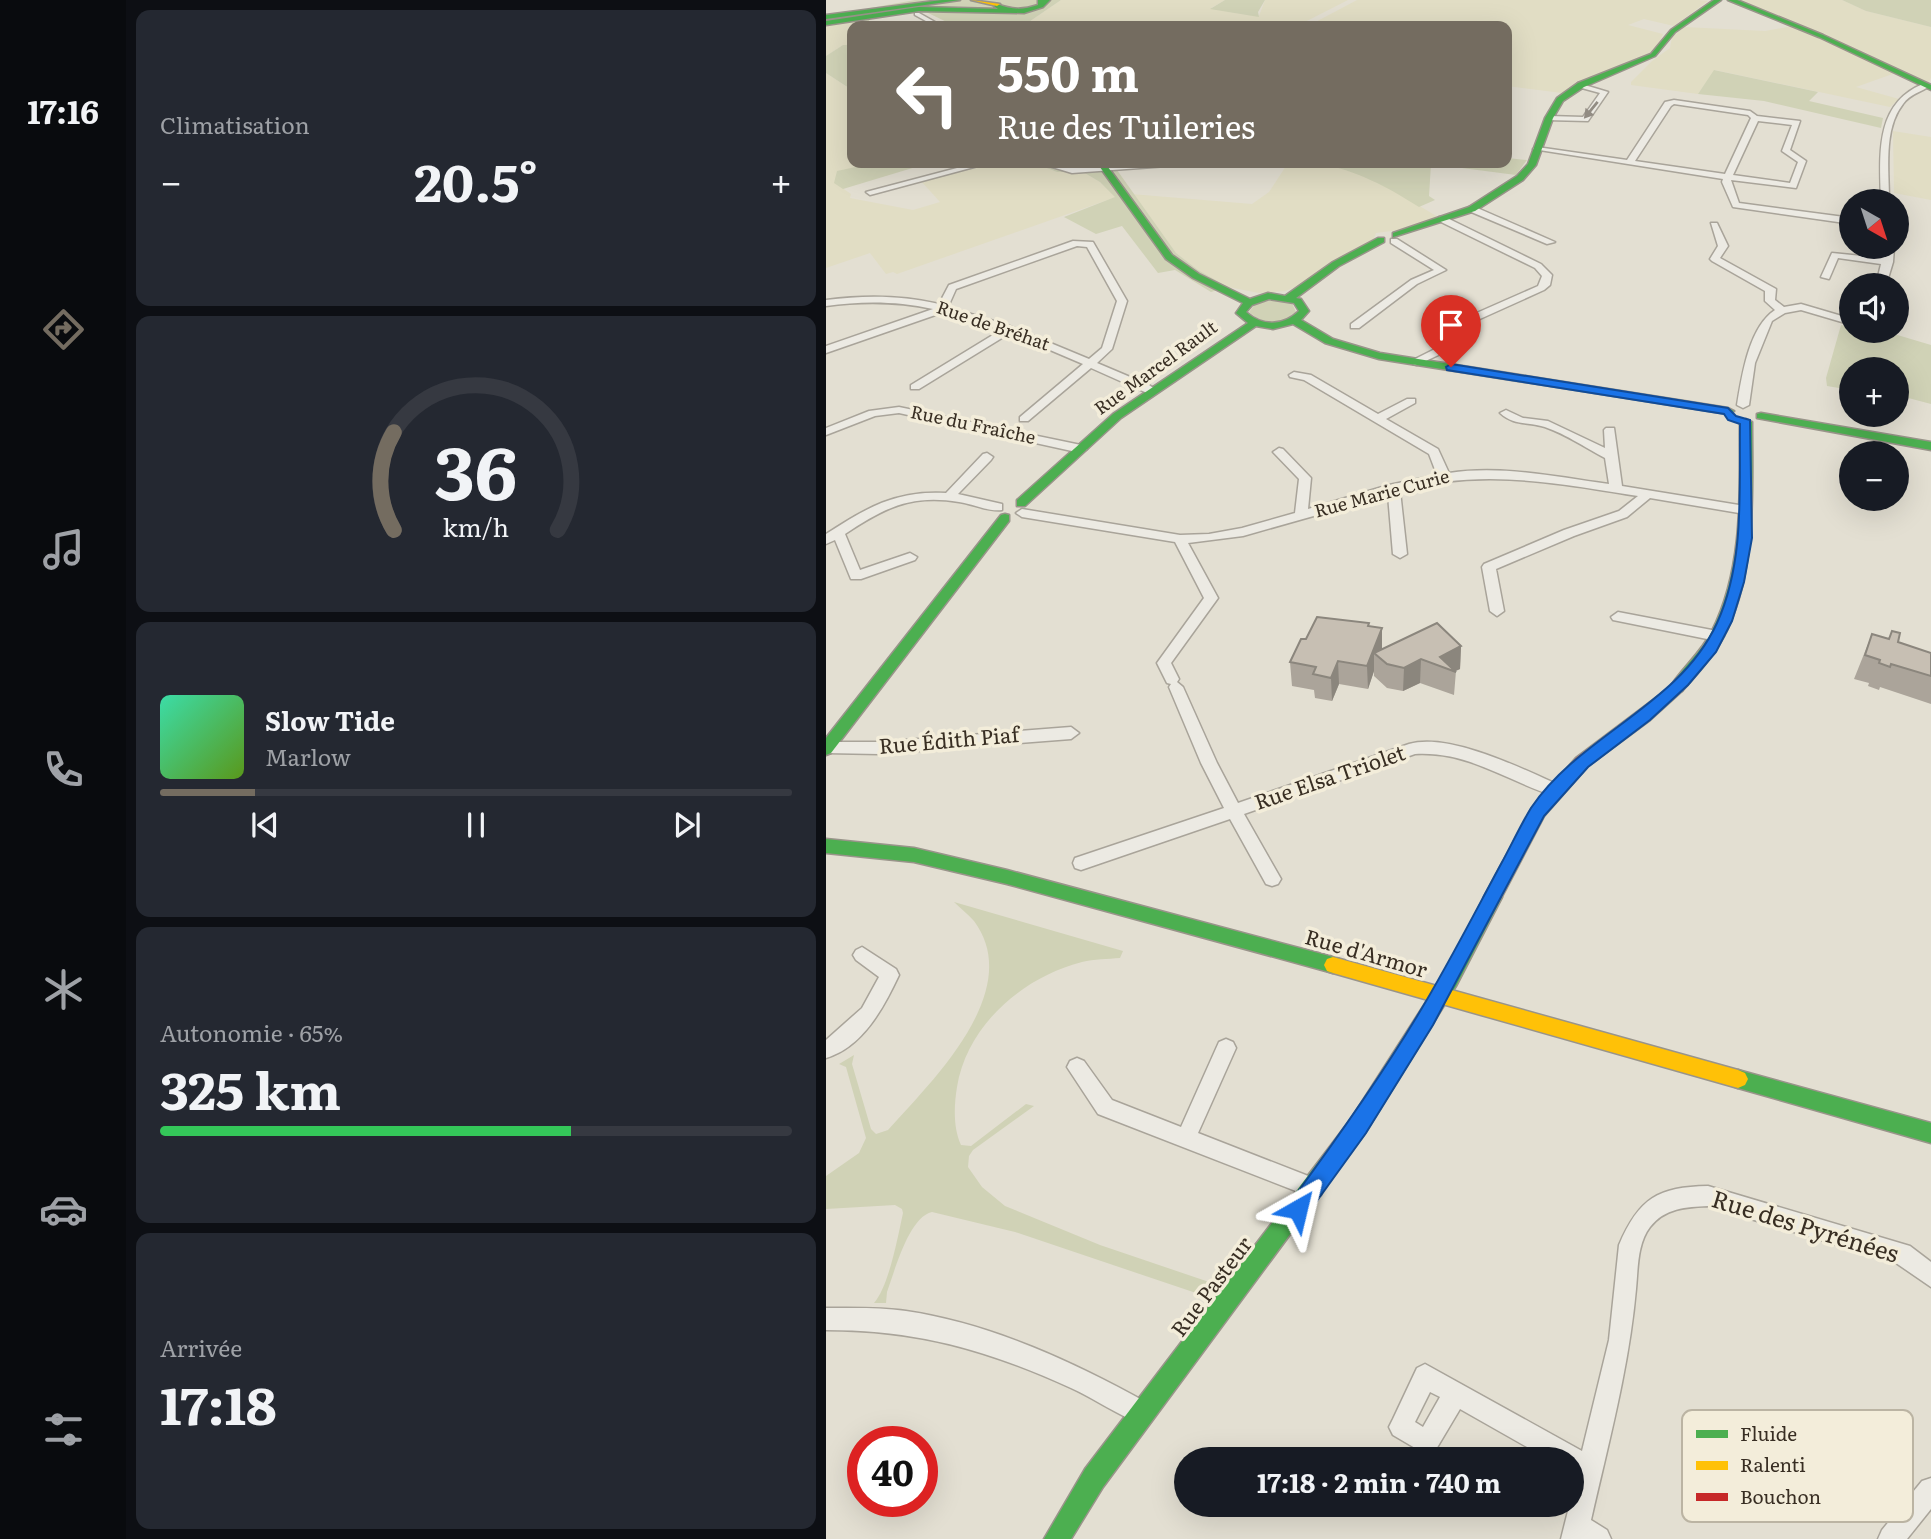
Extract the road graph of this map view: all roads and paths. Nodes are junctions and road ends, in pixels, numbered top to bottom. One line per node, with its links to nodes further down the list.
1 (850, 0): 10 (main road)
2 (882, 0): 10 (main road)
3 (897, 0): 10 (main road)
4 (957, 0): 10 (main road)
5 (1718, 0): 14 (main road)
6 (1731, 0): 15 (main road)
7 (1042, 3): 9 (main road)
8 (976, 5): 9 (main road); 13 (main road)
9 (1006, 9)
10 (826, 12)
11 (917, 14): 12 (street)
12 (930, 21)
13 (826, 23)
14 (1581, 85): 16 (main road); 16 (street, one-way to 16)
15 (1928, 87): 23 (street)
16 (1549, 118): 18 (main road)
17 (1755, 118): 19 (street); 22 (street); 22 (street)
18 (1537, 149): 19 (street); 25 (main road)
19 (1629, 163): 22 (street)
20 (965, 168): 24 (street)
21 (1105, 168): 36 (main road)
22 (1728, 177): 27 (street)
23 (1885, 189)
24 (870, 192)
25 (1472, 209): 26 (main road); 30 (street)
26 (1442, 219): 29 (main road); 46 (street)
27 (1839, 219)
28 (1714, 225): 39 (street)
29 (1390, 239): 35 (main road); 43 (street)
30 (1550, 242)
31 (1888, 259): 32 (street)
32 (1888, 262): 33 (street); 34 (street)
33 (1885, 273)
34 (1826, 277)
35 (1289, 298): 36 (main road); 41 (main road)
36 (1249, 302): 42 (main road)
37 (826, 303): 38 (street, Rue de Bréhat)
38 (942, 309): 44 (street, Rue de Bréhat); 45 (street); 48 (street)
39 (1782, 310): 40 (street); 54 (street)
40 (1839, 320)
41 (1295, 321): 42 (main road); 47 (main road)
42 (1252, 324): 52 (main road, Rue Marcel Rault)
43 (1355, 326)
44 (1008, 330): 48 (street, Rue de Bréhat); 51 (street)
45 (826, 350)
46 (1441, 350): 47 (street); 49 (street)
47 (1417, 362): 49 (main road)
48 (1089, 363): 52 (street, Rue de Bréhat); 57 (street)
49 (1451, 367): 54 (main road)
50 (1294, 375): 56 (street)
51 (915, 387)
52 (1151, 391): 62 (main road, Rue Marcel Rault)
53 (1411, 401): 56 (street)
54 (1735, 408): 58 (main road)
55 (1506, 413): 64 (street)
56 (1380, 418): 66 (street)
57 (1024, 419)
58 (1753, 419): 61 (main road); 72 (main road, Rue Pasteur)
59 (1610, 430): 64 (street)
60 (826, 432): 62 (street, Rue du Fraîche)
61 (1931, 446)
62 (1081, 449): 71 (main road, Rue Marcel Rault)
63 (1279, 452): 74 (street)
64 (1611, 456): 68 (street)
65 (987, 457): 70 (street)
66 (1444, 476): 67 (street, Rue Marie Curie); 68 (street, Rue Marie Curie)
67 (1393, 488): 74 (street, Rue Marie Curie); 77 (street)
68 (1616, 489): 69 (street, Rue Marie Curie)
69 (1648, 495): 72 (street, Rue Marie Curie); 79 (street)
70 (949, 497): 73 (street); 75 (street)
71 (1022, 508): 73 (main road); 76 (street, Rue Marie Curie)
72 (1745, 510): 81 (main road, Rue Pasteur)
73 (1002, 513): 83 (main road)
74 (1301, 515): 76 (street, Rue Marie Curie)
75 (832, 536): 78 (street)
76 (1180, 539): 85 (street, Rue Elsa Triolet)
77 (1400, 554)
78 (910, 557)
79 (1497, 611)
80 (1618, 617): 81 (street)
81 (1717, 636): 84 (main road, Rue Pasteur)
82 (1071, 733): 83 (street, Rue Édith Piaf)
83 (827, 749)
84 (1555, 790): 85 (street, Rue Elsa Triolet); 90 (main road, Rue Pasteur)
85 (1234, 811): 87 (street); 88 (street)
86 (826, 846): 90 (main road, Rue d'Armor)
87 (1081, 863)
88 (1272, 879)
89 (862, 956): 92 (street)
90 (1439, 997): 94 (main road, Rue d'Armor); 96 (main road, Rue Pasteur)
91 (1226, 1048): 95 (street)
92 (826, 1049)
93 (1077, 1067): 95 (street)
94 (1931, 1133)
95 (1186, 1138): 96 (street)
96 (1314, 1188): 100 (main road, Rue Pasteur)
97 (1931, 1276): 101 (street, Rue des Pyrénées)
98 (826, 1319): 100 (street)
99 (1455, 1394): 101 (street)
100 (1143, 1413): 106 (main road, Rue Pasteur)
101 (1592, 1470): 105 (street, Rue des Pyrénées)
102 (1931, 1490): 103 (street)
103 (1913, 1512)
104 (1905, 1522): 107 (street)
105 (1584, 1535)
106 (1057, 1539)
107 (1891, 1539)

